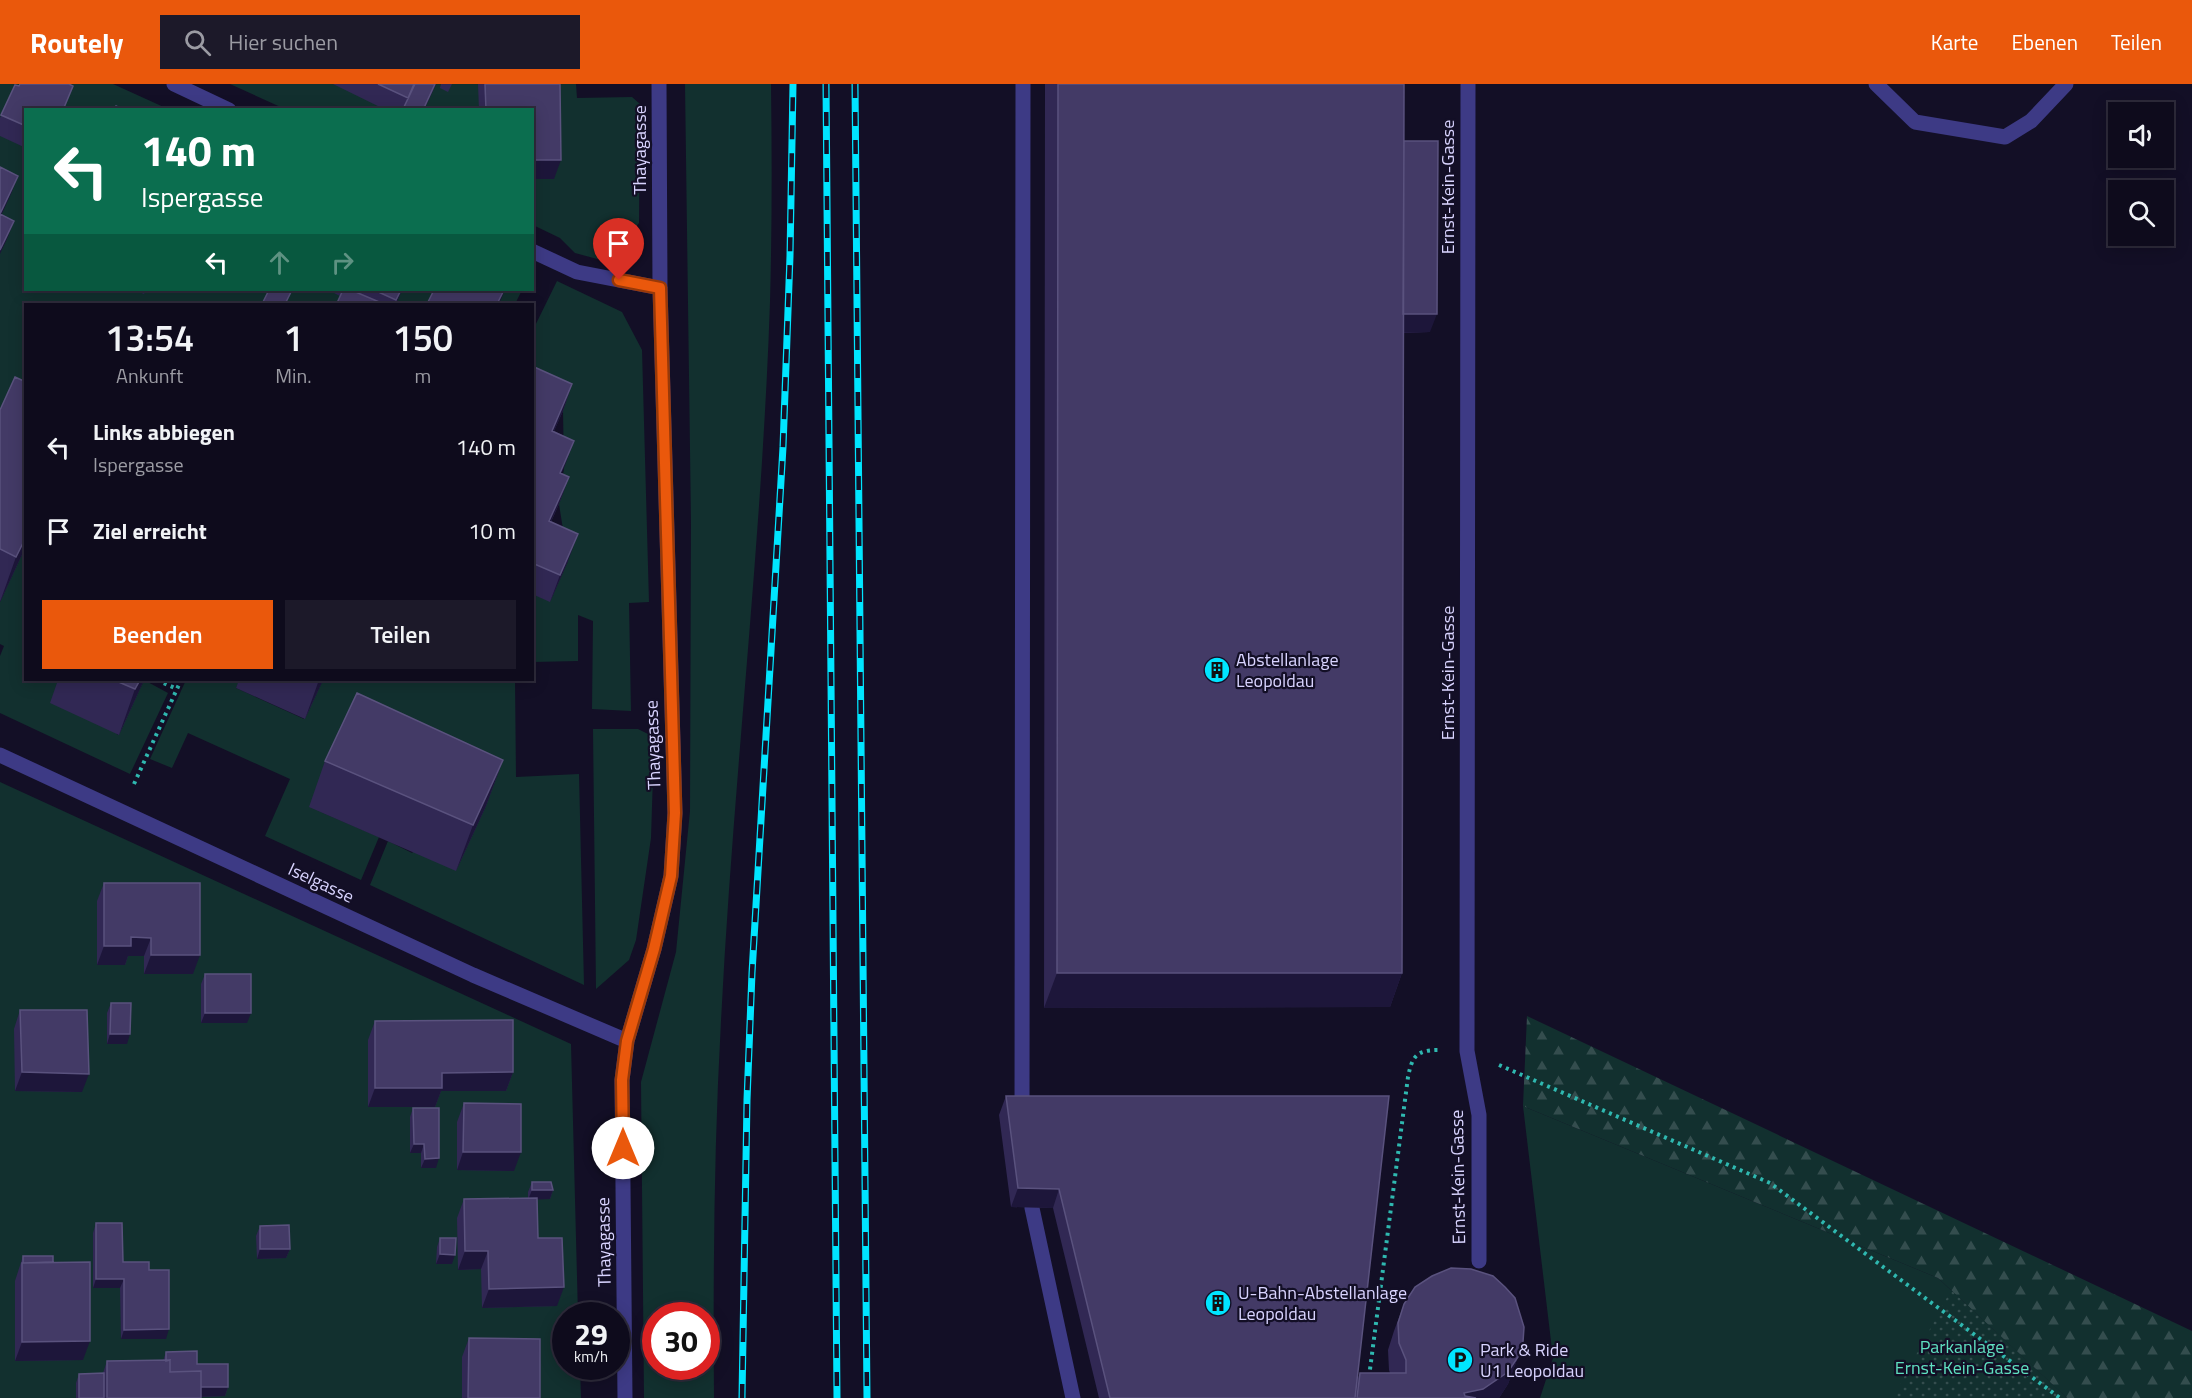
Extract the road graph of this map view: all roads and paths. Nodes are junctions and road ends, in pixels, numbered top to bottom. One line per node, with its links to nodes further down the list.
1 (174, 84): 7 (street)
2 (659, 84): 9 (street, Thayagasse)
3 (1023, 84): 17 (street)
4 (1468, 84): 16 (street, Ernst-Kein-Gasse)
5 (1876, 84): 6 (street)
6 (2066, 84)
7 (225, 108)
8 (534, 252): 9 (street)
9 (660, 288): 15 (street, Thayagasse)
10 (159, 681): 12 (path)
11 (181, 681): 12 (path)
12 (177, 689): 14 (path)
13 (0, 755): 14 (street, Iselgasse)
14 (121, 812): 15 (street, Iselgasse)
15 (627, 1041): 21 (street, Thayagasse)
16 (1467, 1051): 19 (street, Ernst-Kein-Gasse); 20 (path); 23 (path)
17 (1022, 1115)
18 (1032, 1208): 22 (street)
19 (1479, 1261)
20 (1368, 1386)
21 (625, 1398)
22 (1073, 1398)
23 (2060, 1398)

